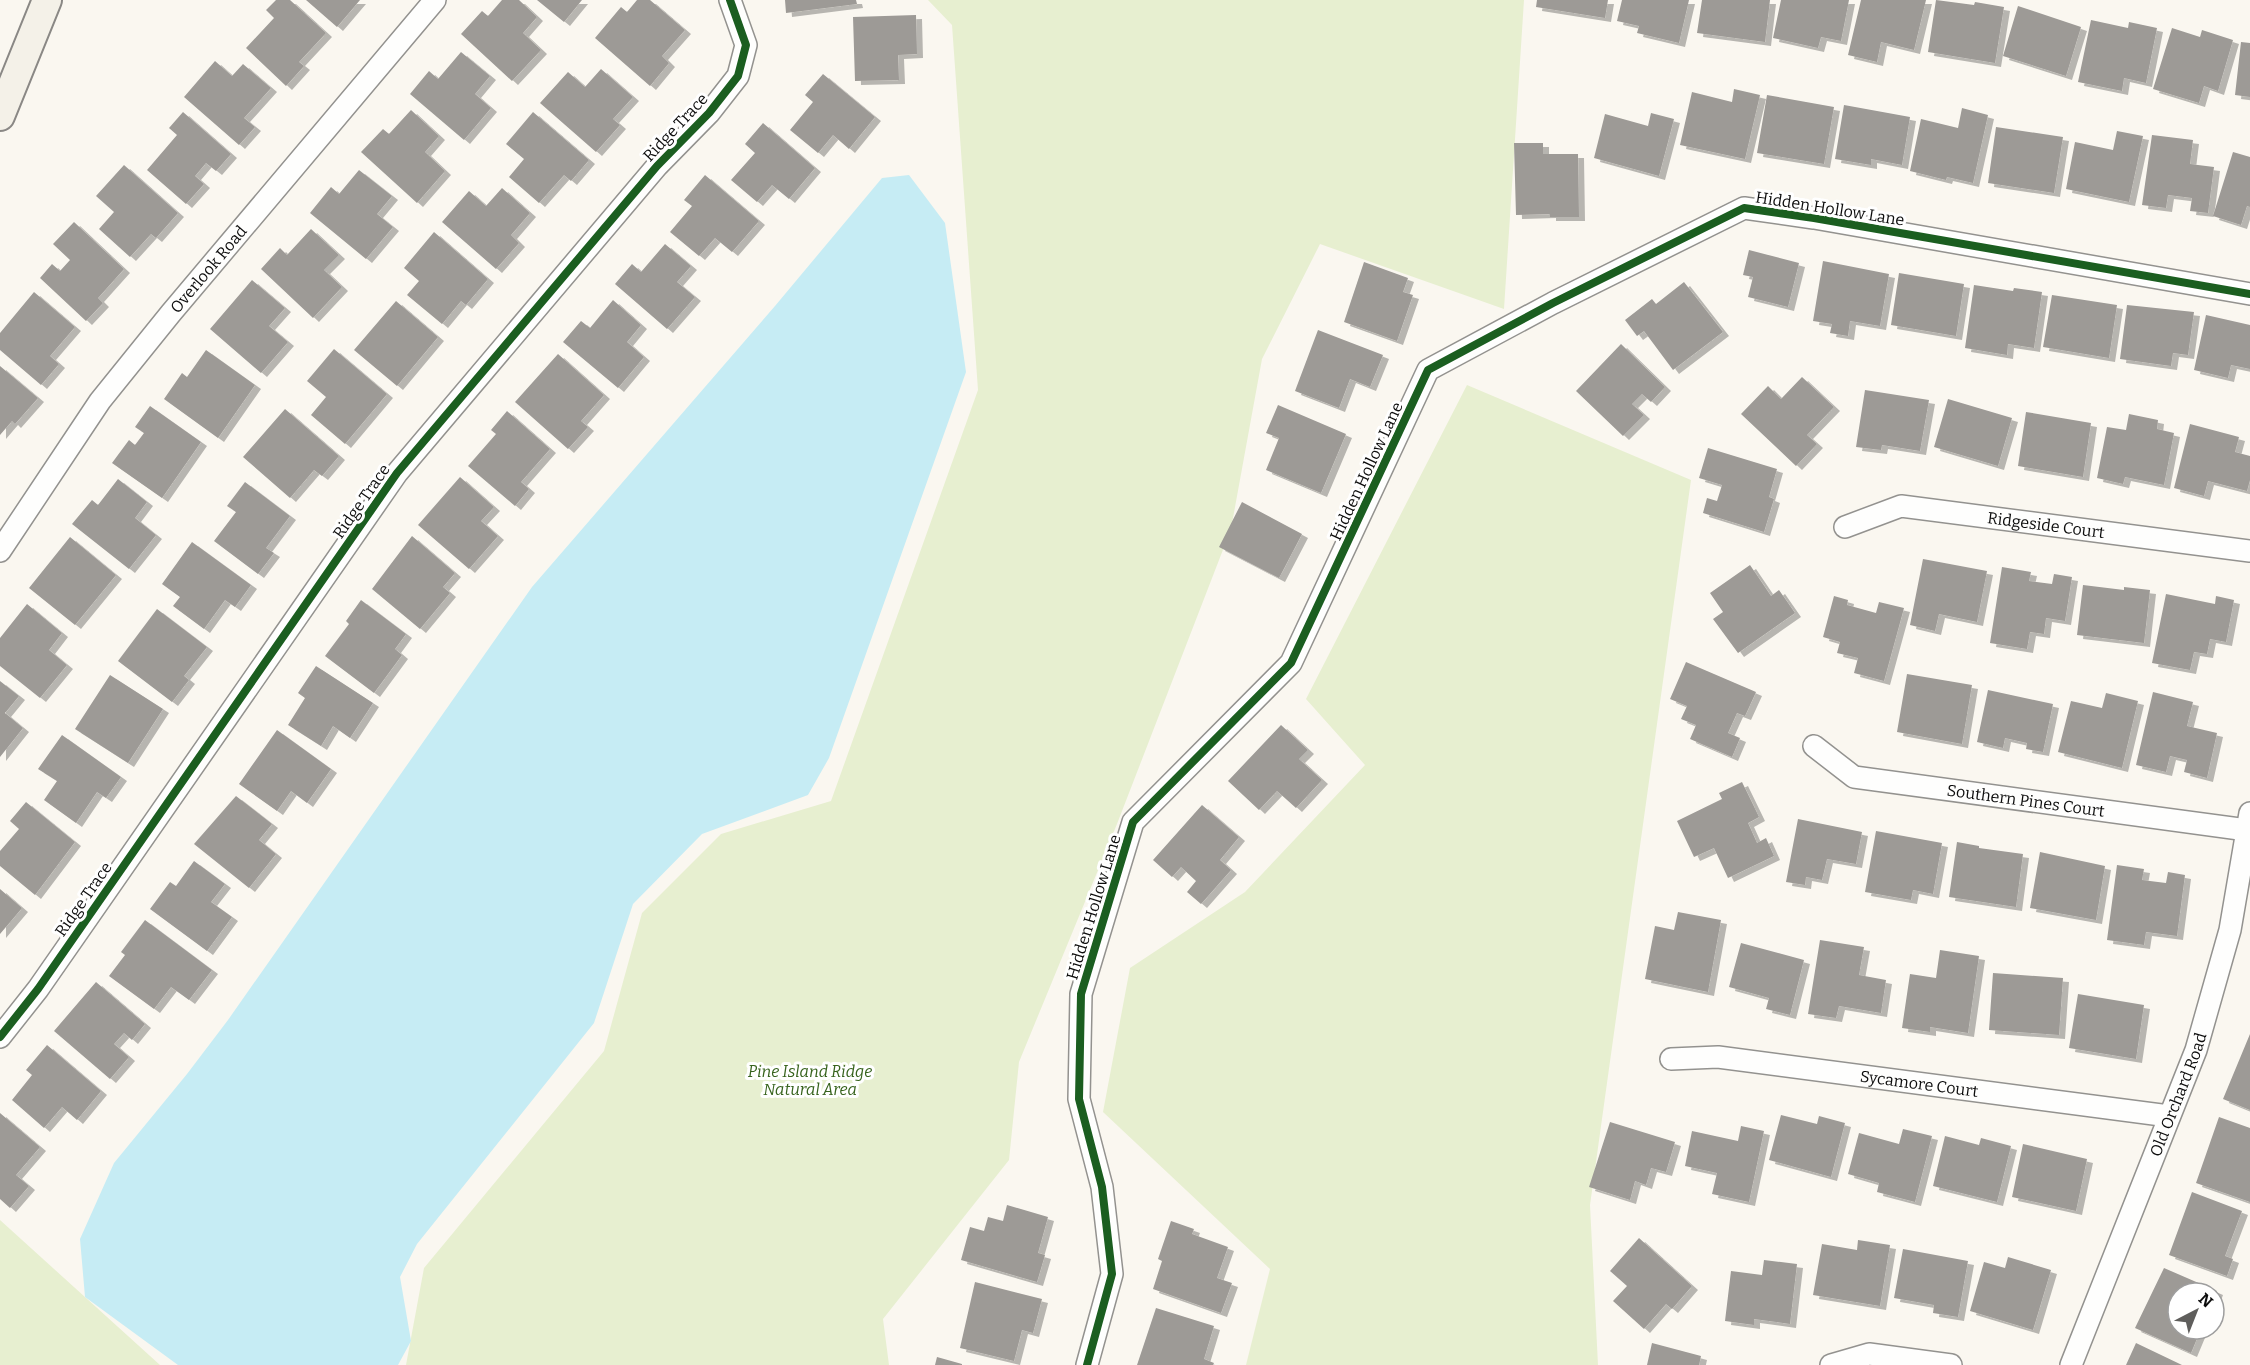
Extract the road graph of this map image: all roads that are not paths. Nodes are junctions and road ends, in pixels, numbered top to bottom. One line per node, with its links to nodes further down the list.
1 (47, 0): 4 (main road)
2 (435, 0): 7 (street, Overlook Road)
3 (730, 0): 11 (street, Ridge Trace)
4 (0, 116)
5 (2250, 294): 14 (street, Hidden Hollow Lane)
6 (1845, 527): 8 (street, Ridgeside Court)
7 (0, 551)
8 (2250, 551)
9 (1814, 746): 10 (street, Southern Pines Court)
10 (2248, 821): 13 (street, Old Orchard Road)
11 (0, 1037)
12 (1671, 1059): 13 (street, Sycamore Court)
13 (2169, 1116): 17 (street, Old Orchard Road)
14 (1087, 1365)
15 (1831, 1365): 16 (street)
16 (1951, 1365)
17 (2071, 1365)

